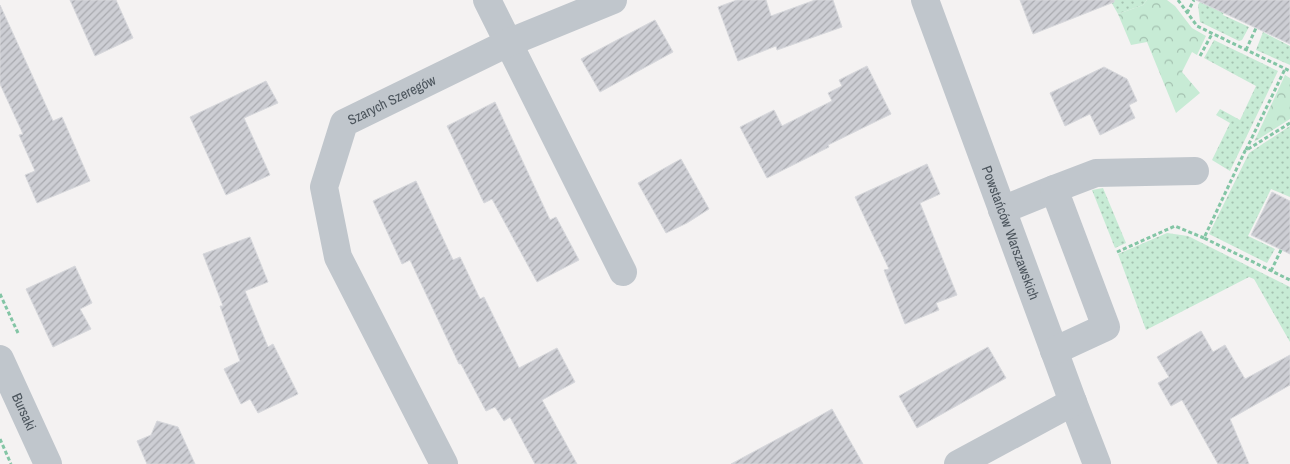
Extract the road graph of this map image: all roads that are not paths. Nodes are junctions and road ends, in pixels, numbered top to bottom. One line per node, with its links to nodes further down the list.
1 (487, 0): 4 (street)
2 (613, 0): 4 (street, Szarych Szeregów)
3 (925, 0): 7 (street, Powstańców Warszawskich)
4 (508, 43): 8 (street); 13 (street, Szarych Szeregów)
5 (1195, 171): 6 (street)
6 (1054, 190): 7 (street); 9 (street)
7 (1002, 210): 9 (street, Powstańców Warszawskich)
8 (623, 272)
9 (1054, 351): 11 (street, Powstańców Warszawskich)
10 (0, 359): 12 (street, Bursaki)
11 (1073, 402): 14 (street); 15 (street, Powstańców Warszawskich)
12 (48, 464)
13 (444, 464)
14 (958, 464)
15 (1098, 464)

